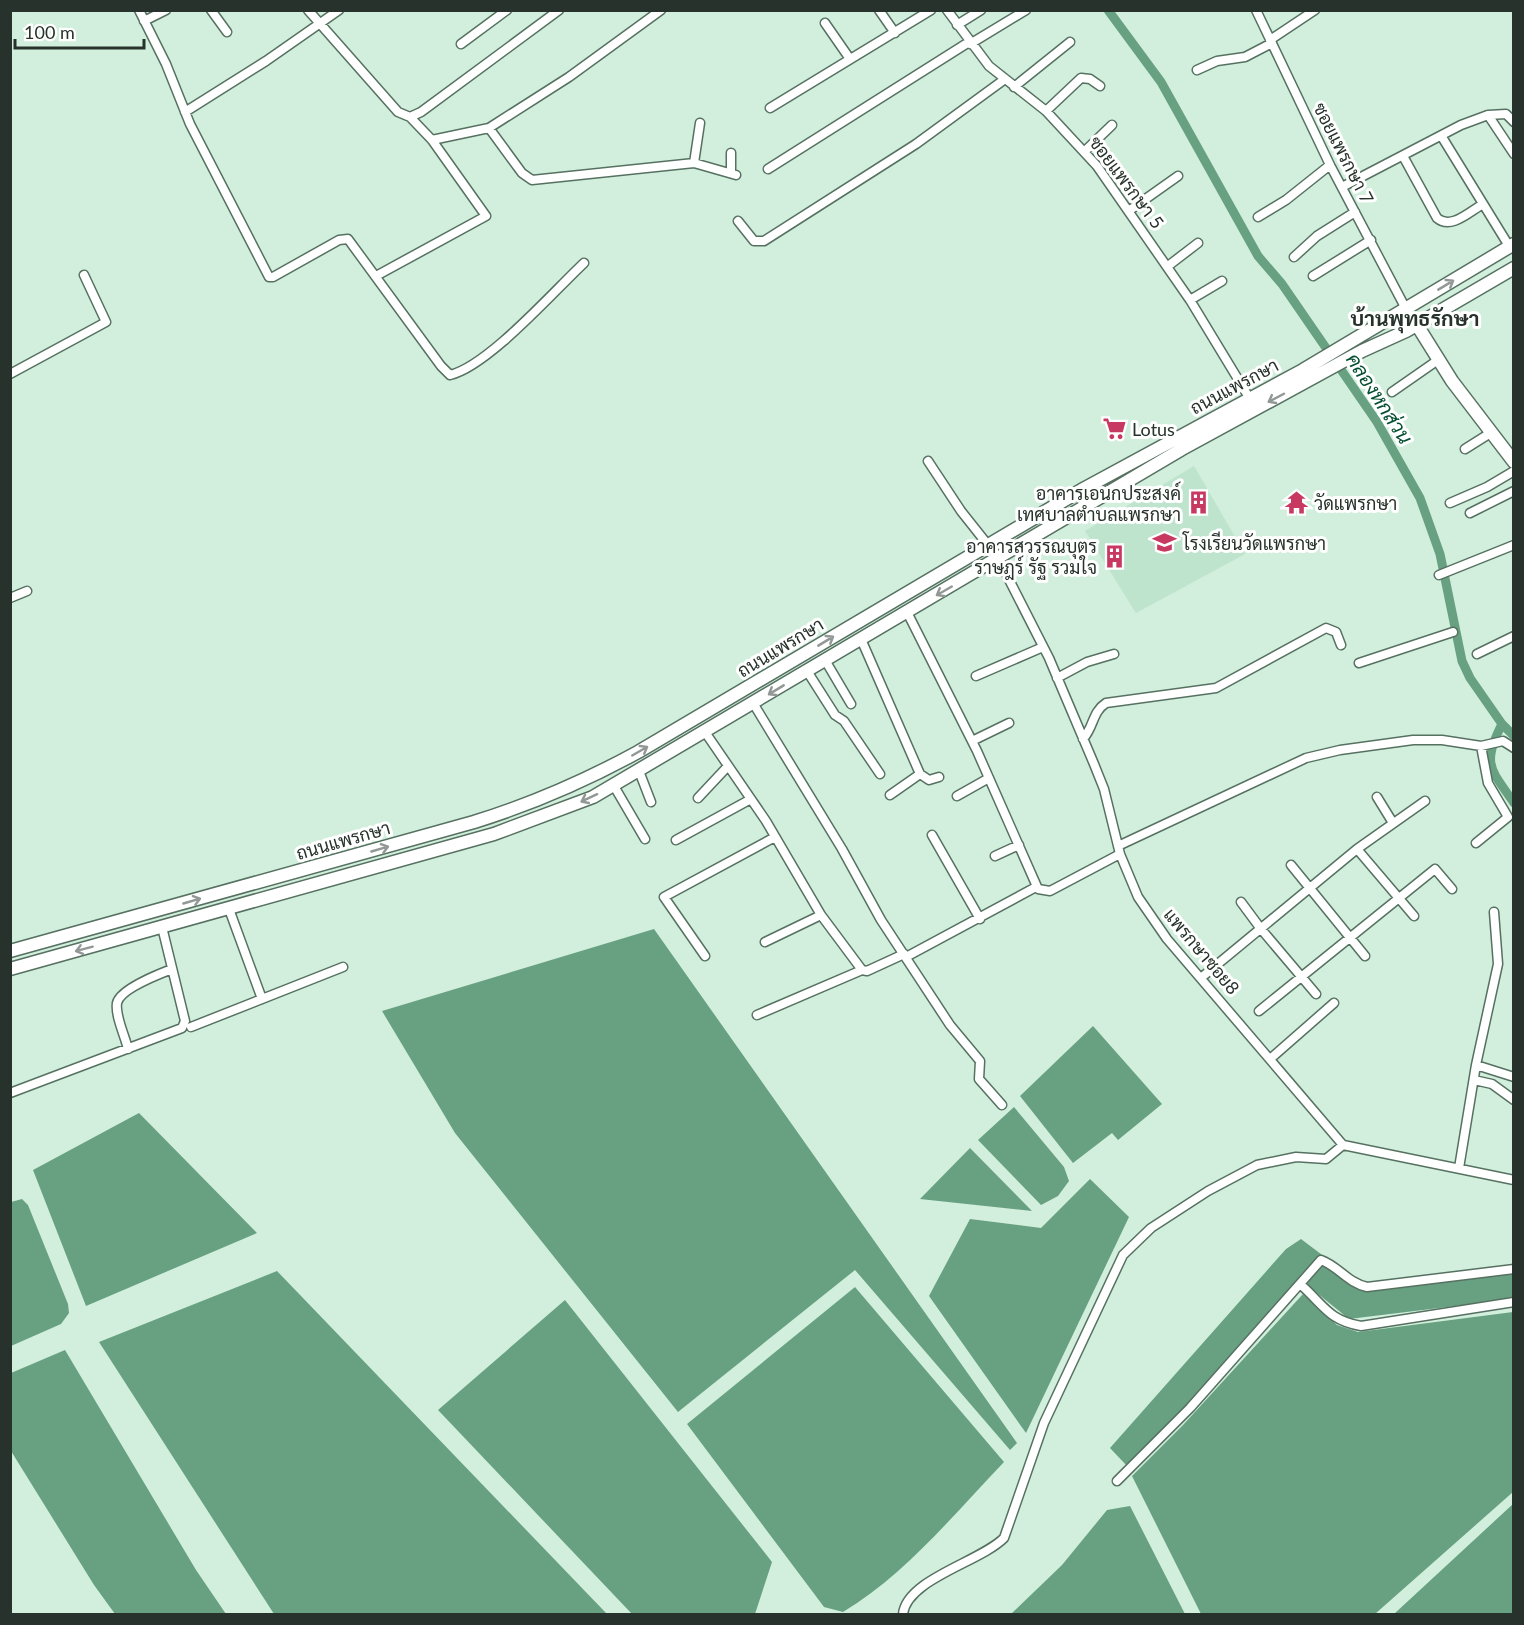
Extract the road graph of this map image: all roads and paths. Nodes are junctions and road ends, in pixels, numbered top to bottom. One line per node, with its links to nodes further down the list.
1 (139, 10): 16 (street)
2 (166, 10): 16 (street)
3 (211, 10): 20 (street)
4 (308, 10): 18 (street)
5 (339, 10): 18 (street)
6 (507, 10): 25 (street)
7 (560, 10): 35 (street)
8 (661, 10): 39 (street)
9 (879, 10): 21 (street)
10 (931, 10): 21 (street)
11 (947, 10): 19 (street, ซอยแพรกษา 5)
12 (981, 10): 19 (street)
13 (1026, 10): 24 (street)
14 (1256, 10): 23 (street, ซอยแพรกษา 7)
15 (1315, 10): 23 (street)
16 (144, 21): 33 (street)
17 (825, 23): 26 (street)
18 (319, 24): 33 (street); 35 (street)
19 (957, 25): 24 (street, ซอยแพรกษา 5)
20 (227, 32)
21 (895, 33): 26 (street)
22 (1070, 42): 30 (street)
23 (1271, 42): 27 (street); 47 (street, ซอยแพรกษา 7)
24 (970, 43): 28 (street, ซอยแพรกษา 5); 48 (street)
25 (461, 44)
26 (850, 60): 31 (street)
27 (1197, 70)
28 (1005, 79): 30 (street, ซอยแพรกษา 5); 55 (street)
29 (1100, 86): 32 (street)
30 (1014, 87): 32 (street, ซอยแพรกษา 5)
31 (770, 108)
32 (1046, 111): 42 (street, ซอยแพรกษา 5)
33 (185, 112): 64 (street)
34 (1488, 115): 37 (street); 40 (street); 44 (street)
35 (410, 117): 41 (street)
36 (700, 123): 46 (street)
37 (1514, 123)
38 (1112, 125): 42 (street)
39 (489, 128): 41 (street); 46 (street)
40 (1442, 137): 45 (street); 51 (street)
41 (432, 140): 64 (street)
42 (1085, 152): 52 (street, ซอยแพรกษา 5)
43 (731, 153): 46 (street)
44 (1514, 154)
45 (1403, 156): 50 (street); 51 (street)
46 (695, 160)
47 (1330, 165): 50 (street, ซอยแพรกษา 7); 54 (street)
48 (768, 169)
49 (1178, 176): 52 (street)
50 (1342, 187): 53 (street, ซอยแพรกษา 7)
51 (1483, 204): 58 (street)
52 (1130, 210): 61 (street, ซอยแพรกษา 5)
53 (1355, 212): 56 (street, ซอยแพรกษา 7); 59 (street)
54 (1258, 216)
55 (738, 221)
56 (1371, 240): 65 (street); 68 (street, ซอยแพรกษา 7)
57 (1198, 243): 61 (street)
58 (1511, 245): 68 (main road, ถนนแพรกษา, one-way to 58)
59 (1294, 257)
60 (584, 263): 64 (street)
61 (1168, 267): 67 (street, ซอยแพรกษา 5)
62 (1514, 268): 69 (main road, ถนนแพรกษา)
63 (84, 275): 71 (street)
64 (376, 276)
65 (1313, 276)
66 (1222, 281): 67 (street)
67 (1190, 300): 73 (street, ซอยแพรกษา 5)
68 (1406, 309): 73 (main road, ถนนแพรกษา)
69 (1417, 325): 70 (main road); 84 (main road, ถนนแพรกษา, one-way to 84)
70 (1438, 360): 72 (street); 74 (main road)
71 (10, 374)
72 (1392, 392)
73 (1250, 399): 82 (main road, ถนนแพรกษา)
74 (1492, 432): 75 (street); 77 (main road)
75 (1465, 449)
76 (927, 460): 82 (street)
77 (1514, 462)
78 (1514, 471): 80 (street)
79 (1514, 491): 81 (street)
80 (1450, 503)
81 (1470, 513)
82 (988, 545): 143 (main road, ถนนแพรกษา, one-way to 82)
83 (1514, 545): 85 (street)
84 (998, 558): 88 (main road, ถนนแพรกษา, one-way to 88); 93 (street, แพรกษาซอย8)
85 (1439, 575)
86 (27, 591): 87 (street)
87 (10, 598)
88 (907, 612): 91 (main road, ถนนแพรกษา); 106 (street)
89 (1453, 632): 97 (street)
90 (1514, 636): 95 (street)
91 (861, 639): 96 (main road, ถนนแพรกษา); 112 (street)
92 (1341, 645): 105 (street)
93 (1043, 647): 99 (street); 100 (street, แพรกษาซอย8)
94 (1114, 654): 100 (street)
95 (1477, 654)
96 (825, 660): 98 (main road, ถนนแพรกษา); 102 (street)
97 (1359, 663)
98 (807, 671): 101 (main road, ถนนแพรกษา, one-way to 101); 111 (street)
99 (976, 676)
100 (1057, 678): 105 (street, แพรกษาซอย8)
101 (753, 703): 104 (main road, ถนนแพรกษา); 152 (street)
102 (850, 704)
103 (1009, 723): 106 (street)
104 (705, 732): 109 (street); 110 (main road, ถนนแพรกษา)
105 (1083, 739): 131 (street, แพรกษาซอย8)
106 (972, 741): 114 (street)
107 (1484, 746): 108 (street); 128 (street); 131 (street)
108 (1514, 748)
109 (728, 766): 119 (street); 120 (street)
110 (639, 771): 115 (main road, ถนนแพรกษา); 122 (street)
111 (880, 774)
112 (920, 774): 113 (street); 116 (street)
113 (939, 777)
114 (989, 778): 117 (street); 129 (street)
115 (614, 786): 126 (street); 139 (main road, ถนนแพรกษา, one-way to 139)
116 (890, 795)
117 (957, 796)
118 (1377, 797): 123 (street)
119 (698, 798)
120 (751, 799): 125 (street); 127 (street)
121 (1425, 801): 123 (street)
122 (651, 802)
123 (1393, 823): 130 (street)
124 (932, 835): 144 (street)
125 (775, 837): 141 (street); 151 (street)
126 (645, 839)
127 (676, 840)
128 (1476, 843)
129 (1019, 845): 132 (street); 134 (street)
130 (1358, 849): 135 (street); 137 (street)
131 (1119, 850): 134 (street); 158 (street, แพรกษาซอย8)
132 (995, 856)
133 (1291, 865): 135 (street)
134 (1036, 887): 144 (street)
135 (1310, 888): 146 (street); 148 (street)
136 (1452, 889): 137 (street)
137 (1398, 897): 142 (street); 148 (street)
138 (1241, 902): 146 (street)
139 (229, 909): 145 (main road, ถนนแพรกษา); 161 (street)
140 (1494, 912): 168 (street)
141 (821, 915): 149 (street); 157 (street)
142 (1414, 916)
143 (135, 917): 147 (main road); 150 (main road, ถนนแพรกษา)
144 (980, 919): 152 (street)
145 (162, 927): 147 (main road, ถนนแพรกษา); 156 (street)
146 (1260, 929): 158 (street); 159 (street)
147 (140, 933): 155 (main road, ถนนแพรกษา, one-way to 155)
148 (1350, 937): 153 (street); 159 (street)
149 (765, 942)
150 (10, 951)
151 (705, 956)
152 (905, 956): 157 (street); 173 (street)
153 (1365, 956)
154 (343, 967): 161 (street)
155 (10, 969)
156 (172, 969): 166 (street); 166 (street)
157 (862, 970): 164 (street)
158 (1202, 977): 167 (street, แพรกษาซอย8)
159 (1302, 977): 160 (street); 163 (street)
160 (1316, 994)
161 (262, 999): 165 (street)
162 (1334, 1003): 167 (street)
163 (1259, 1011)
164 (757, 1015)
165 (191, 1027)
166 (128, 1049): 171 (street)
167 (1270, 1059): 174 (street, แพรกษาซอย8)
168 (1476, 1065): 169 (street); 170 (street)
169 (1514, 1077)
170 (1474, 1080): 172 (street); 175 (street)
171 (10, 1093)
172 (1514, 1100)
173 (1002, 1105)
174 (1343, 1144): 175 (street); 181 (street)
175 (1459, 1168): 176 (street)
176 (1514, 1180)
177 (1514, 1269): 178 (street)
178 (1300, 1284): 179 (street); 180 (street)
179 (1514, 1302)
180 (1117, 1481)
181 (903, 1614)

